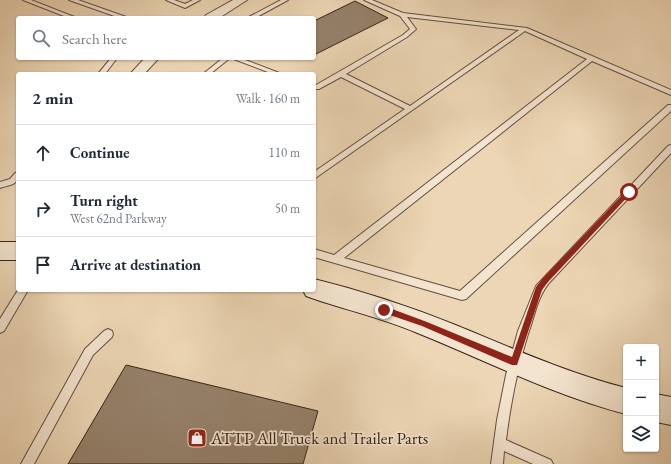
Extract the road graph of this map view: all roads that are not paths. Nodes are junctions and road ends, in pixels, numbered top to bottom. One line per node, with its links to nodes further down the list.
1 (26, 0): 9 (lane)
2 (72, 0): 10 (lane)
3 (169, 0): 4 (lane)
4 (197, 0)
5 (241, 0): 11 (street)
6 (285, 0): 12 (lane)
7 (367, 0): 8 (lane)
8 (402, 15): 13 (lane); 23 (lane)
9 (69, 16)
10 (120, 16)
11 (213, 16)
12 (254, 16)
13 (525, 29): 14 (lane); 27 (lane)
14 (592, 58): 25 (lane); 35 (lane)
15 (112, 60): 19 (lane)
16 (150, 60): 20 (street)
17 (224, 60): 21 (lane)
18 (240, 60): 22 (lane)
19 (103, 72)
20 (139, 72)
21 (209, 72)
22 (273, 72)
23 (342, 74): 24 (lane); 27 (lane)
24 (316, 87)
25 (671, 93)
26 (671, 107): 35 (lane)
27 (410, 109): 29 (lane)
28 (671, 148): 40 (lane)
29 (316, 175)
30 (16, 177): 31 (lane)
31 (0, 185)
32 (0, 251): 33 (street)
33 (16, 252)
34 (316, 254): 35 (lane)
35 (335, 260)
36 (316, 290): 40 (street)
37 (22, 292): 38 (lane)
38 (0, 328)
39 (108, 334): 45 (lane)
40 (515, 362): 41 (street); 44 (lane)
41 (623, 400)
42 (659, 409): 43 (street)
43 (671, 411)
44 (499, 443): 46 (lane); 47 (lane)
45 (27, 464)
46 (497, 464)
47 (547, 464)

